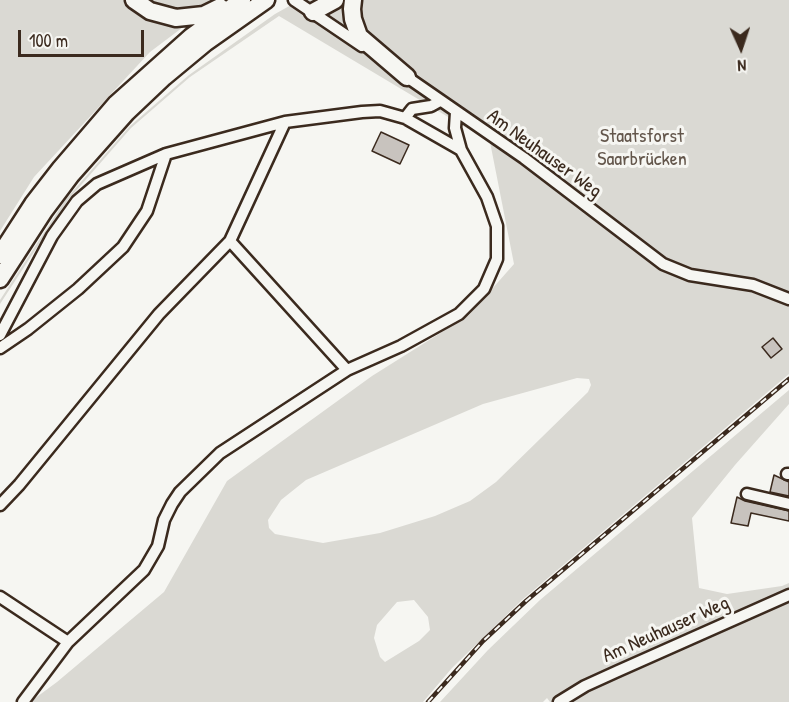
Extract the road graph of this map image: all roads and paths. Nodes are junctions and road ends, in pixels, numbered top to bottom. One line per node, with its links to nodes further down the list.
1 (134, 0): 6 (highway)
2 (266, 0): 6 (highway)
3 (294, 0): 7 (street, Am Neuhauser Weg)
4 (335, 0): 7 (highway)
5 (353, 0): 8 (highway)
6 (241, 3): 16 (highway); 17 (highway)
7 (313, 12): 8 (street, Am Neuhauser Weg)
8 (407, 77): 9 (street, Am Neuhauser Weg)
9 (440, 101): 10 (street, Am Neuhauser Weg); 11 (street)
10 (456, 112): 13 (street); 18 (street, Am Neuhauser Weg)
11 (405, 118): 12 (street); 13 (street)
12 (285, 122): 14 (street); 15 (street)
13 (462, 150): 21 (street)
14 (166, 154): 19 (street); 20 (street)
15 (230, 241): 21 (street); 24 (street)
16 (0, 255)
17 (0, 279)
18 (789, 299)
19 (0, 335)
20 (0, 348)
21 (347, 370): 27 (street)
22 (747, 494): 23 (street)
23 (789, 504)
24 (0, 505)
25 (789, 595): 29 (street, Am Neuhauser Weg)
26 (0, 597): 27 (street)
27 (68, 642): 28 (street)
28 (23, 702)
29 (560, 702)

